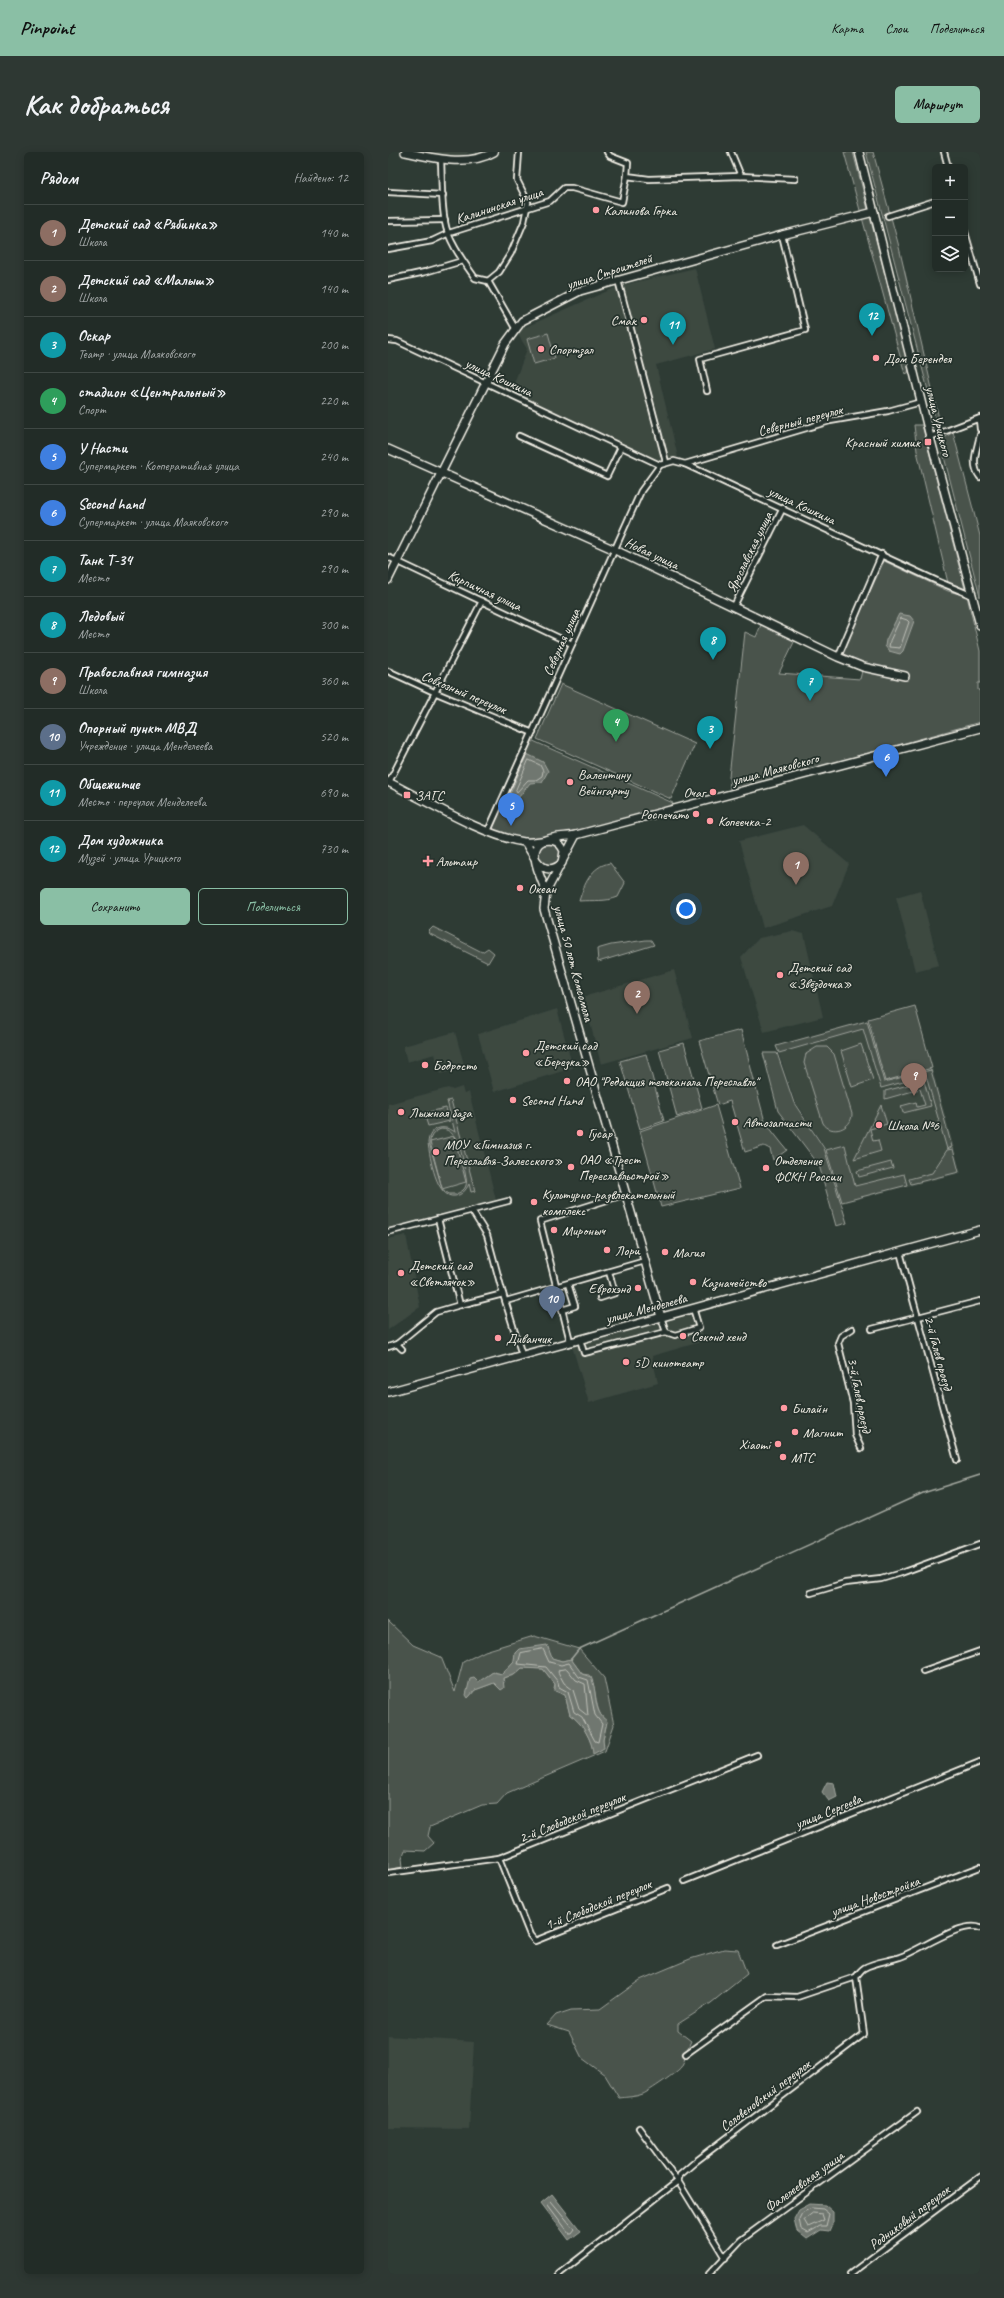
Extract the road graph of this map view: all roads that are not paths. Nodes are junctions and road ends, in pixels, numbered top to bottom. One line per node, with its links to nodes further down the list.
1 (406, 152): 8 (main road)
2 (494, 152): 8 (main road)
3 (519, 152): 16 (street)
4 (607, 152): 10 (street)
5 (731, 152): 11 (street)
6 (859, 152): 17 (main road, улица Урицкого)
7 (944, 152): 9 (street)
8 (441, 160): 14 (street)
9 (947, 164)
10 (627, 176): 11 (street); 16 (street, Калининская улица)
11 (741, 176): 12 (street)
12 (795, 179)
13 (388, 192): 14 (street)
14 (443, 195): 19 (street)
15 (932, 202): 18 (street)
16 (527, 207): 21 (street, Калининская улица); 28 (street)
17 (874, 212): 22 (main road, улица Строителей); 34 (main road, улица Урицкого)
18 (888, 216)
19 (444, 220): 20 (street); 21 (street)
20 (388, 221)
21 (449, 233): 24 (street, Калининская улица); 25 (street)
22 (782, 235): 27 (main road, улица Строителей); 33 (street)
23 (966, 236): 29 (street)
24 (388, 249)
25 (462, 260): 26 (street); 28 (street)
26 (388, 280)
27 (618, 280): 30 (main road, улица Строителей); 42 (street)
28 (488, 281): 30 (street)
29 (980, 284)
30 (515, 328): 32 (main road, улица Строителей)
31 (388, 340): 32 (street, улица Кошкина)
32 (486, 383): 40 (street, улица Кошкина); 45 (main road, улица Строителей)
33 (707, 391)
34 (921, 402): 39 (main road, улица Урицкого); 43 (street, Северный переулок)
35 (979, 419): 36 (street); 39 (street)
36 (980, 429)
37 (980, 435): 46 (street)
38 (519, 436): 40 (street)
39 (930, 437): 53 (main road, улица Урицкого)
40 (621, 447): 44 (street, улица Кошкина)
41 (388, 449): 45 (main road, Новая улица)
42 (666, 462): 43 (street, улица Кошкина); 44 (street)
43 (685, 464): 47 (street, улица Кошкина)
44 (660, 465): 48 (street, Северная улица)
45 (440, 474): 48 (main road, Новая улица); 51 (main road, улица Строителей)
46 (980, 477)
47 (782, 508): 49 (street, улица Кошкина); 55 (street, Ярославская улица)
48 (615, 550): 55 (main road, Новая улица); 57 (street, Северная улица)
49 (882, 554): 53 (street, улица Кошкина); 58 (street)
50 (388, 556): 51 (street, Кирпичная улица)
51 (397, 561): 52 (main road, улица Строителей); 54 (street, Кирпичная улица)
52 (388, 580)
53 (973, 596): 56 (main road, улица Урицкого)
54 (482, 601): 57 (street, Кирпичная улица); 61 (street)
55 (734, 606): 58 (main road, Новая улица)
56 (980, 625)
57 (572, 644): 63 (street, Северная улица)
58 (838, 657): 60 (main road, Новая улица)
59 (388, 671): 61 (street, Совхозный переулок)
60 (905, 676)
61 (434, 692): 63 (street, Совхозный переулок); 64 (street)
62 (980, 728): 66 (main road, улица Маяковского)
63 (533, 732): 65 (street, Северная улица)
64 (389, 782): 65 (main road)
65 (488, 831): 68 (main road)
66 (576, 835): 67 (main road, улица Маяковского); 70 (main road)
67 (550, 839): 68 (main road, улица Маяковского); 69 (main road); 70 (main road)
68 (526, 842): 69 (main road)
69 (535, 858): 70 (main road); 71 (main road)
70 (562, 863): 71 (main road)
71 (546, 892): 72 (main road, улица 50 лет Комсомола)
72 (626, 1194): 79 (main road, улица 50 лет Комсомола); 82 (street)
73 (508, 1201): 74 (street)
74 (472, 1211): 75 (street); 83 (street)
75 (438, 1219): 77 (street); 87 (street)
76 (980, 1230): 78 (main road, улица Менделеева)
77 (388, 1232)
78 (900, 1252): 88 (main road, улица Менделеева); 91 (street, 2-й Галев проезд)
79 (645, 1261): 80 (street); 90 (main road, улица 50 лет Комсомола)
80 (609, 1272): 81 (street); 84 (street)
81 (568, 1284): 82 (street); 89 (street)
82 (555, 1287): 85 (street); 89 (street)
83 (503, 1294): 85 (street); 87 (street)
84 (600, 1298)
85 (506, 1301): 100 (street)
86 (980, 1301): 91 (street)
87 (460, 1305): 97 (street)
88 (694, 1308): 90 (main road, улица Менделеева); 94 (street)
89 (562, 1310): 96 (street)
90 (661, 1317): 94 (street); 95 (main road, улица Менделеева)
91 (917, 1317): 93 (street); 103 (street, 2-й Галев проезд)
92 (852, 1329): 102 (street, 3-й Галев проезд)
93 (872, 1329)
94 (666, 1332): 95 (street)
95 (580, 1339): 96 (main road, улица Менделеева)
96 (570, 1342): 100 (main road, улица Менделеева)
97 (397, 1344): 98 (street); 99 (street)
98 (388, 1347)
99 (402, 1349)
100 (522, 1354): 101 (main road, улица Менделеева)
101 (388, 1392)
102 (861, 1448)
103 (957, 1460)
104 (980, 1544): 105 (street)
105 (811, 1593)
106 (980, 1651): 107 (street)
107 (923, 1671)
108 (757, 1755): 110 (street, 2-й Слободской переулок)
109 (980, 1762): 113 (street, улица Сергеева)
110 (499, 1858): 112 (street, 2-й Слободской переулок); 114 (street, 1-й Слободской переулок)
111 (980, 1868): 116 (street, улица Новостройка)
112 (388, 1873)
113 (684, 1880)
114 (668, 1888)
115 (980, 1928): 117 (street)
116 (777, 1945)
117 (856, 1977): 118 (street); 122 (street, Соловеновский переулок)
118 (686, 2054)
119 (917, 2112): 123 (street, Фалелеевская улица)
120 (639, 2128): 122 (street)
121 (980, 2178): 126 (street, Родниковый переулок)
122 (678, 2181): 123 (street); 124 (street)
123 (725, 2258): 125 (street, Фалелеевская улица)
124 (558, 2274)
125 (709, 2274)
126 (850, 2274)

